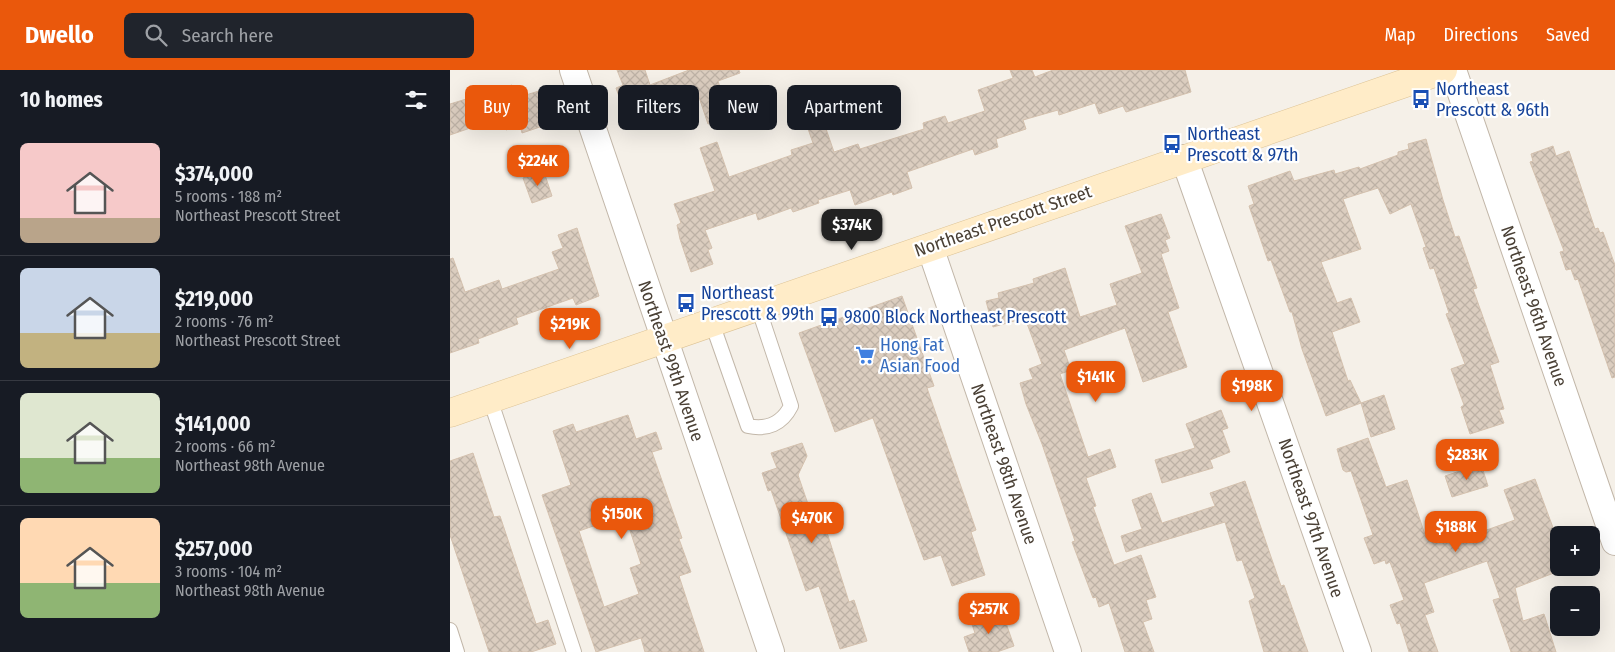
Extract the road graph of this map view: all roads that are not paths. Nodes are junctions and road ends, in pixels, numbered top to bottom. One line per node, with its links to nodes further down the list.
1 (573, 70): 8 (street, Northeast 99th Avenue)
2 (1443, 70): 4 (street, Northeast Prescott Street)
3 (1453, 70): 11 (street, Northeast 96th Avenue)
4 (1184, 158): 5 (street, Northeast Prescott Street); 17 (street, Northeast 97th Avenue)
5 (930, 247): 6 (street, Northeast Prescott Street); 16 (street, Northeast 98th Avenue)
6 (758, 307): 7 (street, Northeast Prescott Street); 7 (lane)
7 (712, 323): 8 (street, Northeast Prescott Street)
8 (663, 340): 9 (street, Northeast Prescott Street); 15 (street, Northeast 99th Avenue)
9 (490, 400): 10 (street, Northeast Prescott Street); 14 (lane)
10 (450, 413)
11 (1615, 542)
12 (450, 630): 13 (lane)
13 (457, 652)
14 (574, 652)
15 (771, 652)
16 (1068, 652)
17 (1358, 652)

